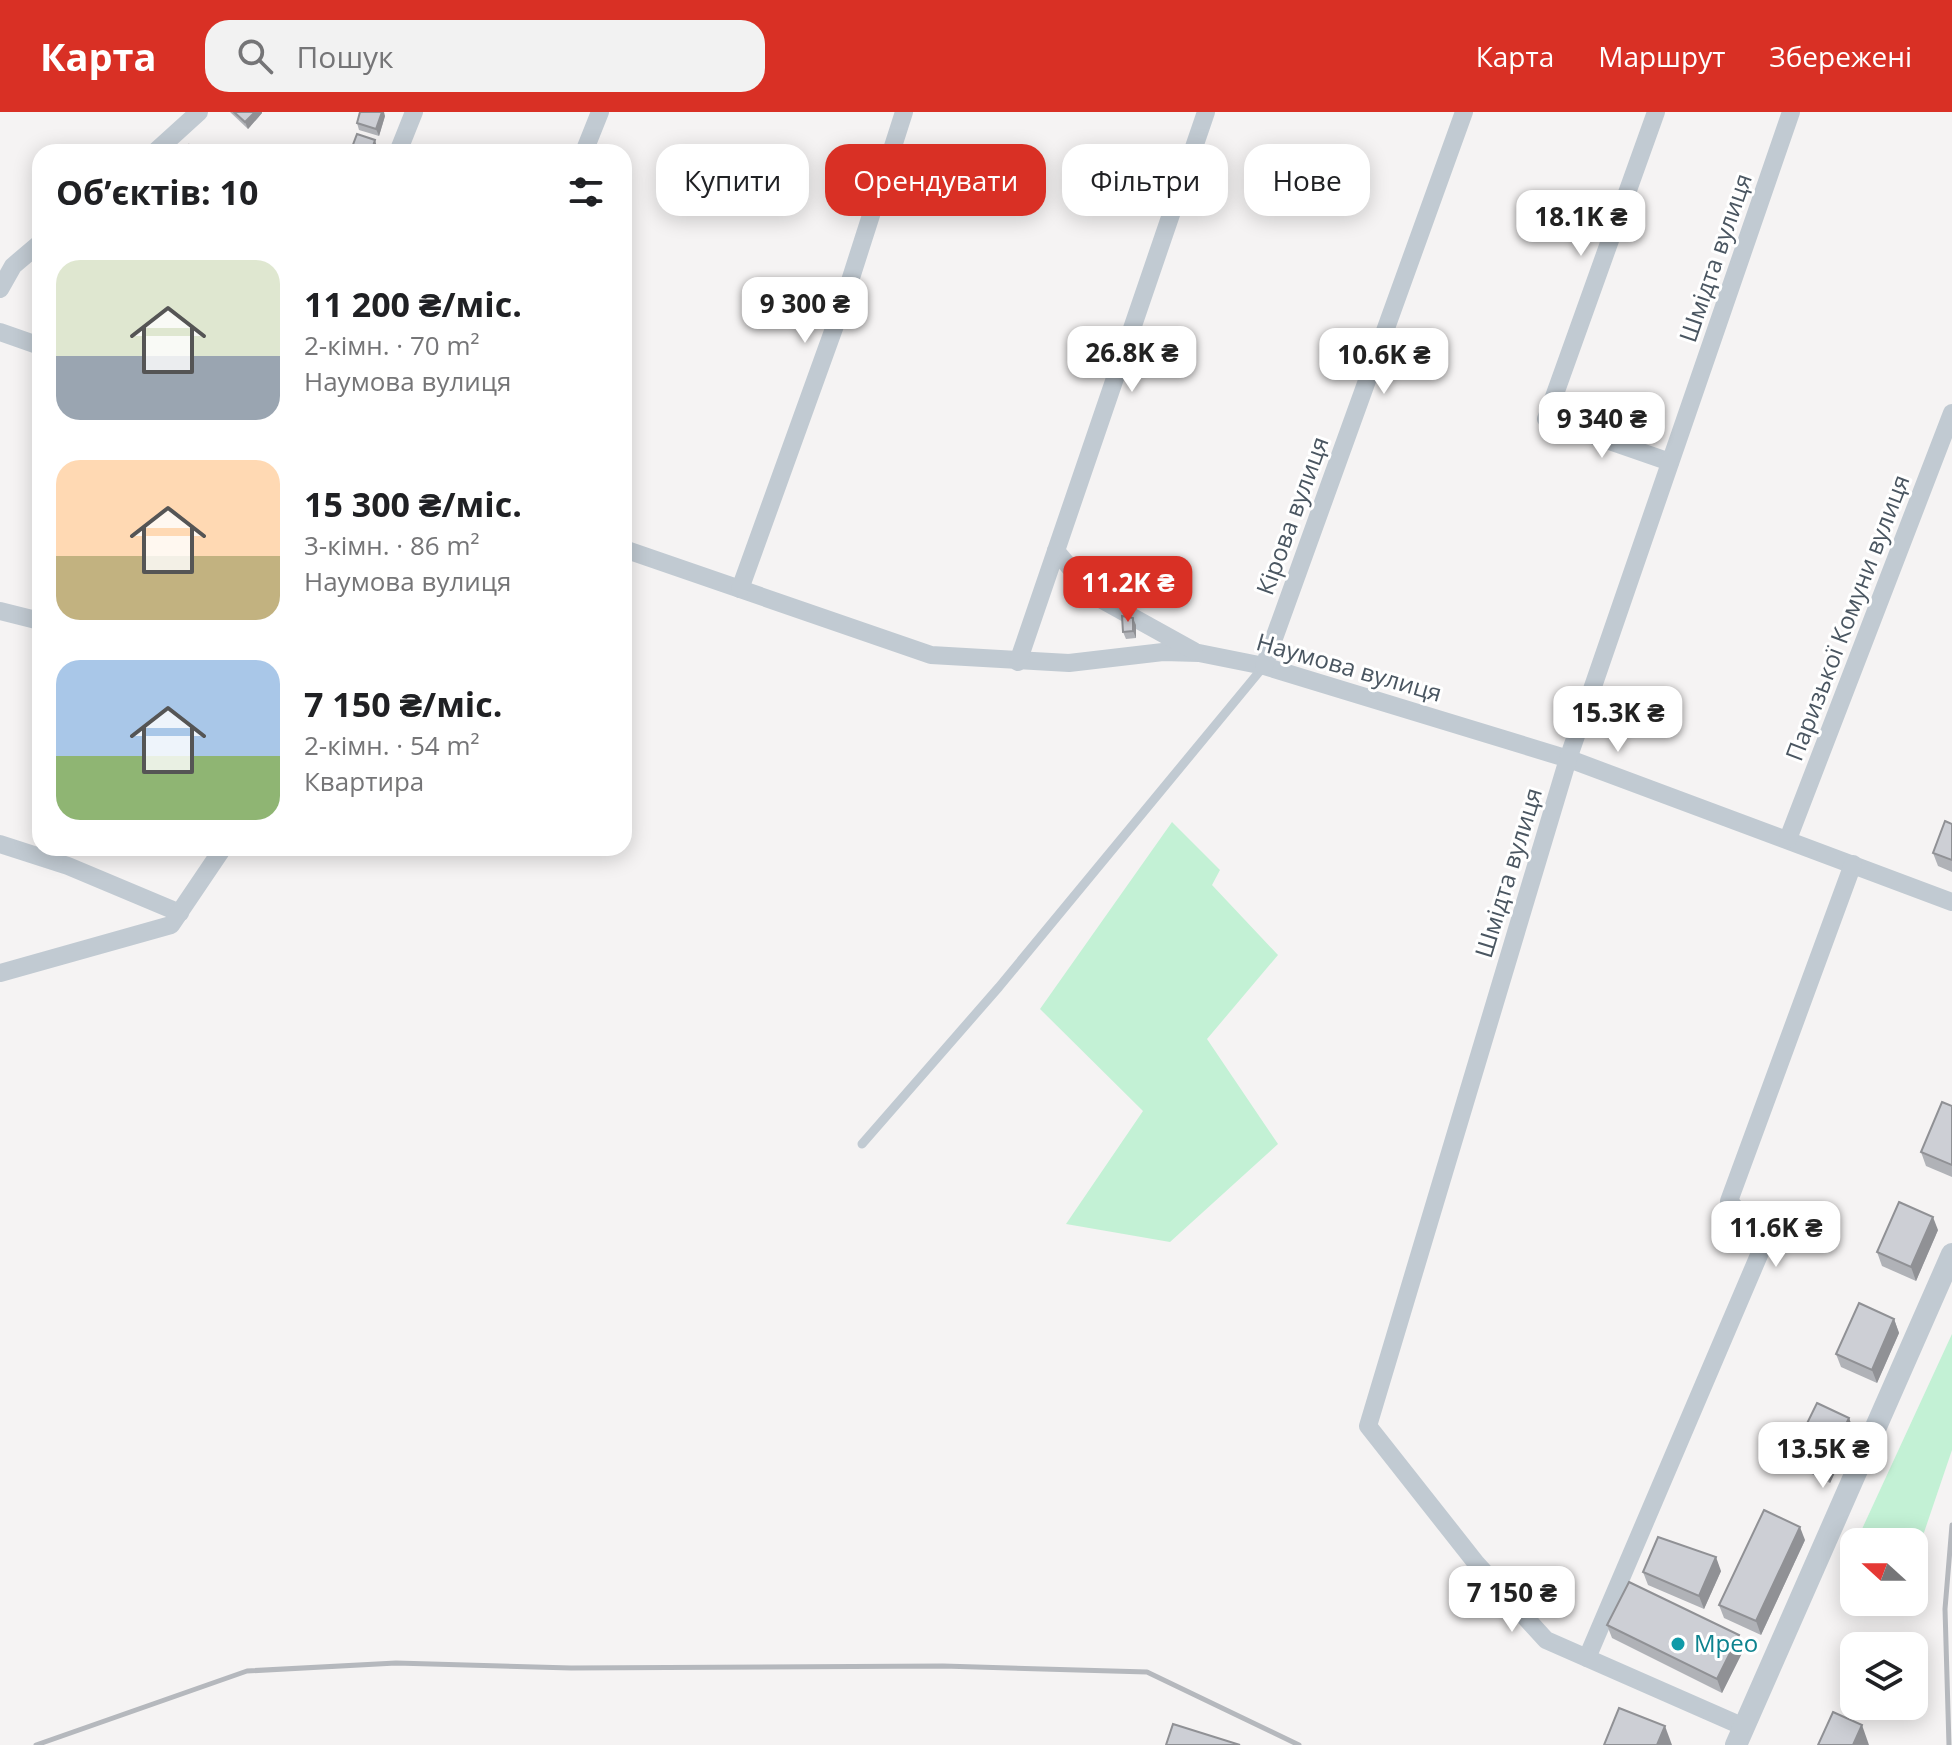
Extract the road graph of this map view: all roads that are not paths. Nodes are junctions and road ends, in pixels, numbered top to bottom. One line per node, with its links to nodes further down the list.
1 (199, 112): 9 (street)
2 (414, 112): 10 (street)
3 (600, 112): 11 (street)
4 (904, 112): 20 (street)
5 (1206, 112): 18 (street)
6 (1464, 112): 25 (street, Кірова вулиця)
7 (1656, 112): 17 (street)
8 (1791, 112): 17 (street, Шмідта вулиця)
9 (164, 144)
10 (401, 144)
11 (587, 144)
12 (32, 250): 13 (street)
13 (0, 289)
14 (1, 335): 15 (street)
15 (32, 344)
16 (1952, 413): 27 (street, Паризької Комуни вулиця)
17 (1670, 462): 26 (street, Шмідта вулиця)
18 (1056, 551): 23 (street); 24 (street)
19 (632, 552): 20 (street, Наумова вулиця)
20 (740, 589): 24 (street, Наумова вулиця)
21 (0, 611): 22 (street)
22 (32, 619)
23 (1199, 653): 24 (street, Наумова вулиця); 25 (street, Наумова вулиця)
24 (1018, 662)
25 (1264, 666): 26 (street, Наумова вулиця); 36 (lane)
26 (1568, 759): 27 (street, Наумова вулиця); 38 (street, Шмідта вулиця)
27 (1788, 839): 32 (street, Наумова вулиця)
28 (0, 844): 29 (street)
29 (32, 854)
30 (37, 856): 34 (street)
31 (218, 856): 34 (street)
32 (1853, 864): 33 (street, Наумова вулиця); 38 (street)
33 (1952, 902)
34 (180, 913): 35 (street)
35 (0, 973)
36 (862, 1144)
37 (1952, 1254): 39 (street)
38 (1587, 1658): 39 (street)
39 (1740, 1736)

